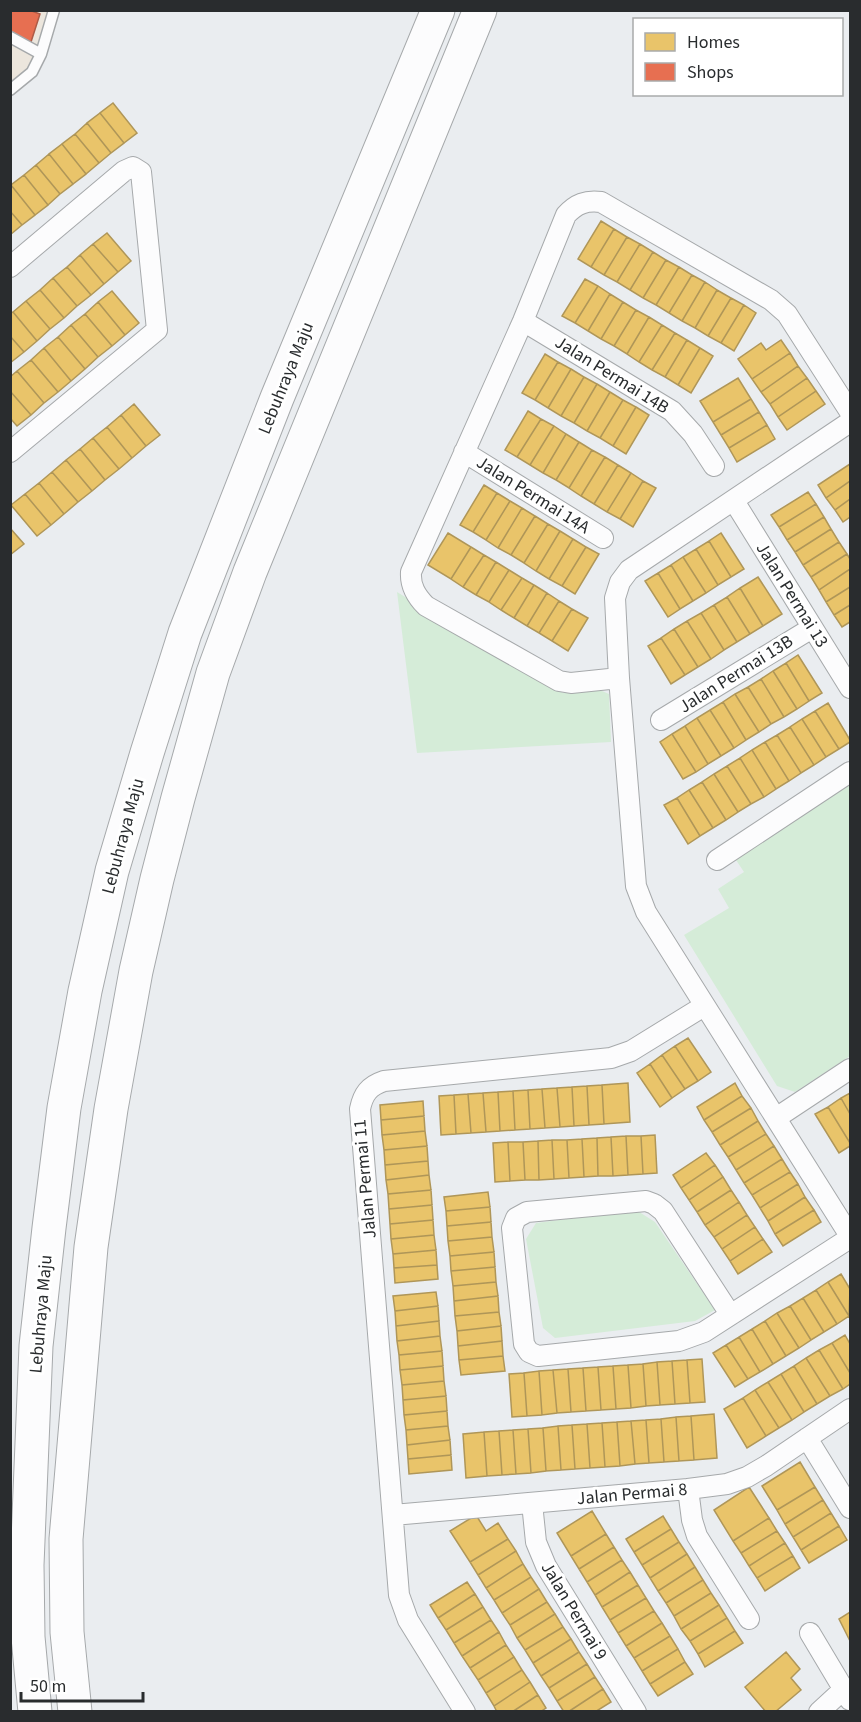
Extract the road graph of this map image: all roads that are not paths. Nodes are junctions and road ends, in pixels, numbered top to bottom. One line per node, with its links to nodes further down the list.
1 (54, 10): 5 (lane)
2 (438, 10): 36 (highway, Lebuhraya Maju)
3 (480, 10): 37 (highway)
4 (10, 37): 5 (lane)
5 (41, 54): 6 (lane)
6 (10, 90)
7 (10, 267): 11 (street)
8 (523, 321): 9 (street); 12 (street); 13 (street, Jalan Permai 14B)
9 (850, 412)
10 (850, 422): 14 (street)
11 (10, 452)
12 (464, 452): 15 (street, Jalan Permai 14A); 17 (street)
13 (714, 466)
14 (734, 501): 16 (street, Jalan Permai 13); 17 (street)
15 (603, 538)
16 (812, 627): 18 (street, Jalan Permai 13); 19 (street, Jalan Permai 13B)
17 (619, 678): 22 (street)
18 (850, 687)
19 (661, 720)
20 (850, 772): 21 (street)
21 (717, 860)
22 (704, 1005): 24 (street); 32 (street, Jalan Permai 11)
23 (850, 1069): 24 (street)
24 (776, 1118): 25 (street)
25 (850, 1237): 26 (street)
26 (730, 1314): 26 (street)
27 (850, 1409): 28 (street, Jalan Permai 8)
28 (807, 1438): 29 (street, Jalan Permai 8); 31 (street)
29 (688, 1489): 30 (street, Jalan Permai 8); 33 (street)
30 (532, 1503): 32 (street, Jalan Permai 8); 39 (street, Jalan Permai 9)
31 (850, 1508)
32 (393, 1515): 38 (street, Jalan Permai 11)
33 (749, 1619)
34 (810, 1633): 35 (street)
35 (847, 1694): 40 (street)
36 (35, 1712)
37 (75, 1712)
38 (465, 1712)
39 (636, 1712)
40 (819, 1712)

